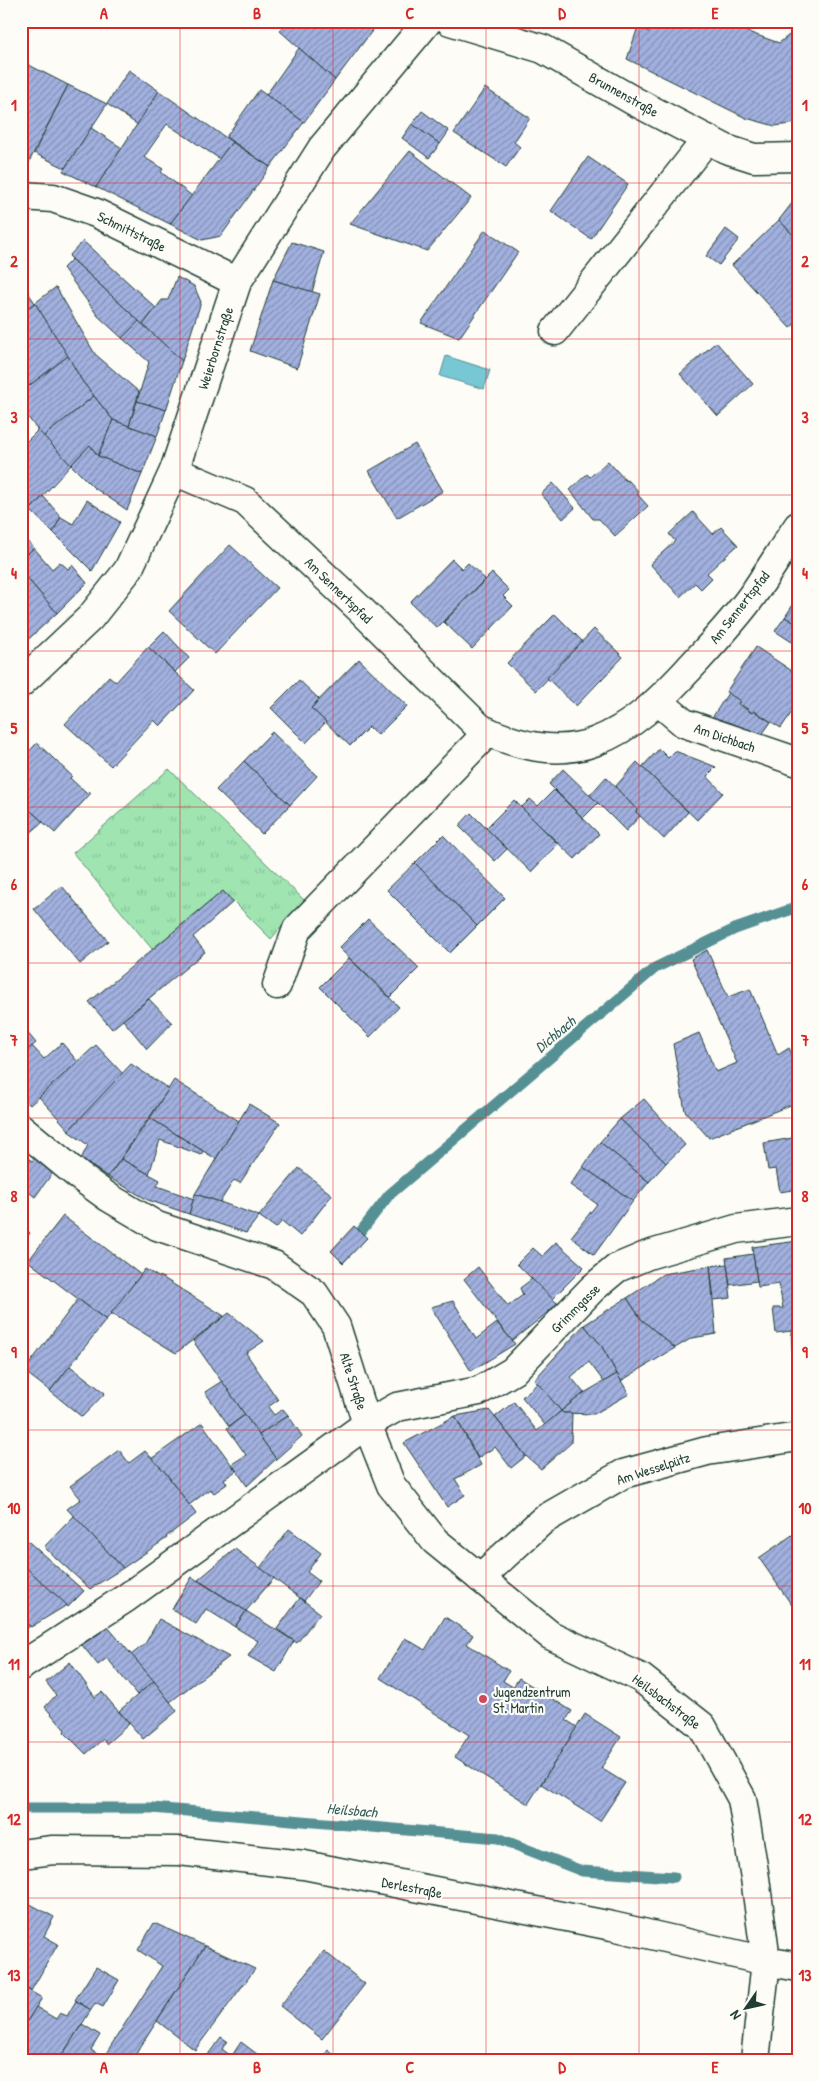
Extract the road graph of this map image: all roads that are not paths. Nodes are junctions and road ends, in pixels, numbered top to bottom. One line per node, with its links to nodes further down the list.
1 (428, 21): 6 (street, Weierbornstraße)
2 (450, 21): 3 (street, Brunnenstraße)
3 (707, 139): 4 (street, Brunnenstraße); 7 (street)
4 (798, 157)
5 (21, 196): 6 (street, Schmittstraße)
6 (237, 282): 8 (street, Weierbornstraße)
7 (555, 331)
8 (174, 471): 10 (street, Weierbornstraße); 12 (street, Am Sennertspfad)
9 (798, 526): 11 (street, Am Sennertspfad)
10 (21, 683)
11 (658, 701): 12 (street, Am Sennertspfad); 13 (street, Am Dichbach)
12 (488, 732): 14 (street)
13 (798, 762)
14 (277, 985)
15 (21, 1128): 17 (street, Alte Straße)
16 (798, 1221): 17 (street, Grimmgasse)
17 (368, 1424): 19 (street, Heilsbachstraße); 20 (street, Alte Straße)
18 (798, 1437): 19 (street, Am Wesselpütz)
19 (480, 1578): 22 (street, Heilsbachstraße)
20 (21, 1666)
21 (21, 1854): 22 (street, Derlestraße)
22 (766, 1962): 23 (street, Derlestraße); 24 (street, Heilsbachstraße)
23 (798, 1967)
24 (755, 2060)

